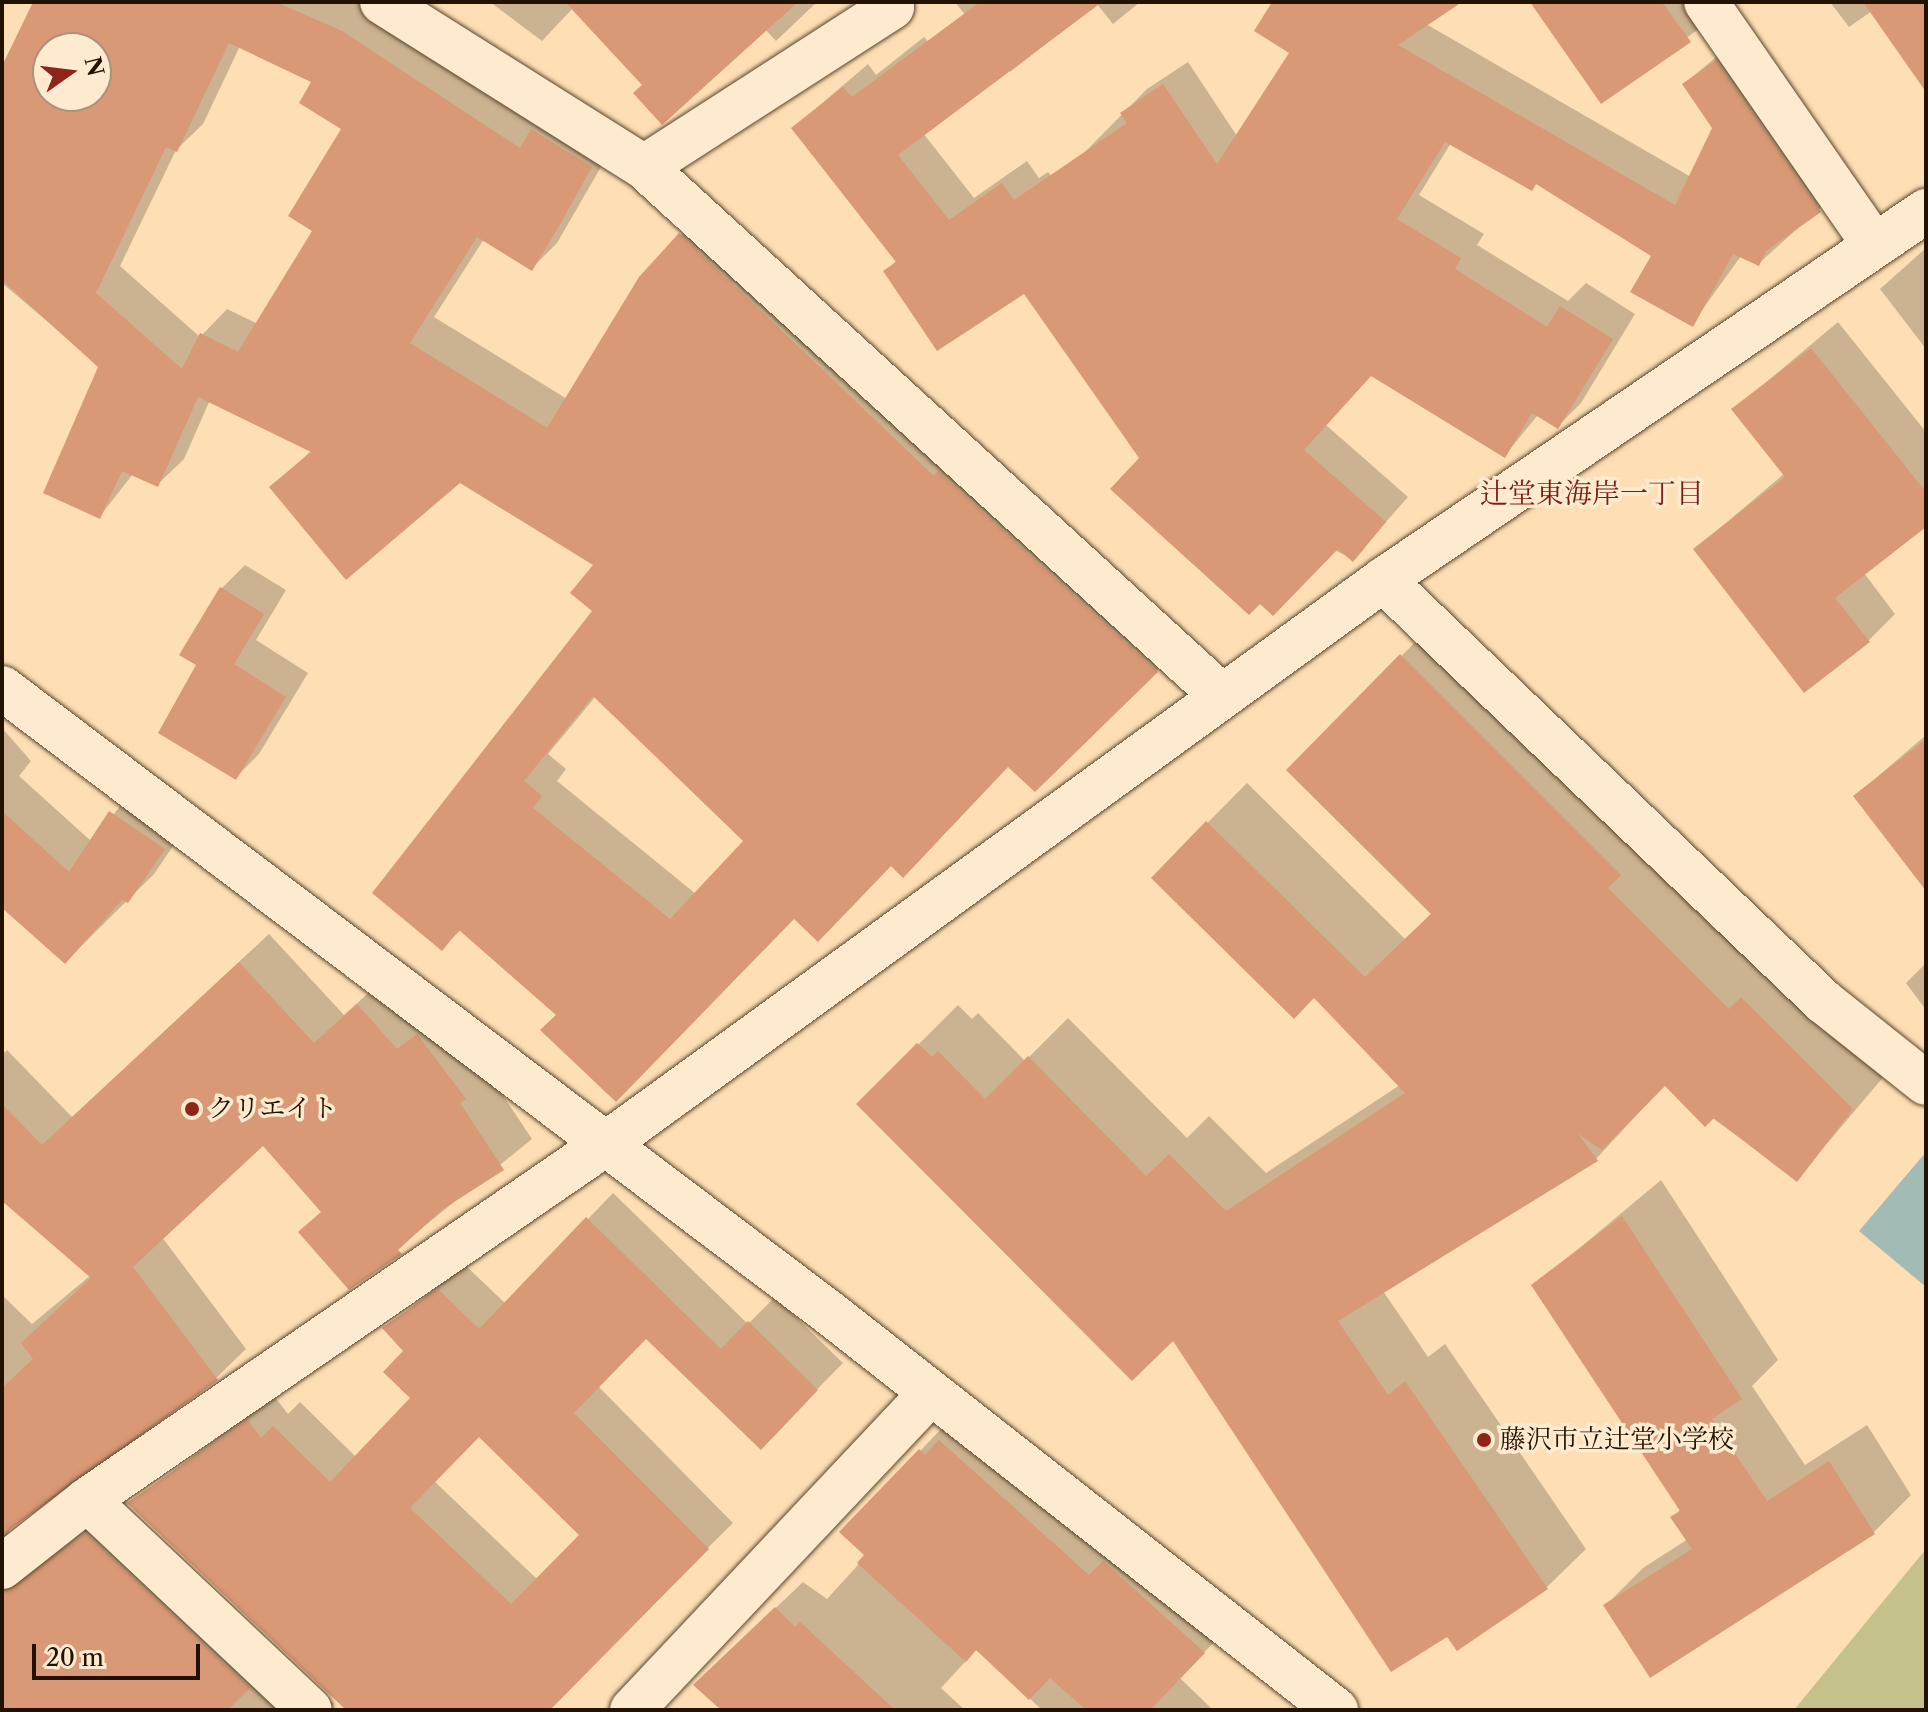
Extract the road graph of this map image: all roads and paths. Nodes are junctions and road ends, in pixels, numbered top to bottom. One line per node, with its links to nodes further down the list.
1 (382, 2): 4 (street)
2 (888, 2): 4 (street)
3 (1706, 2): 6 (street)
4 (644, 167): 9 (street)
5 (1926, 211): 6 (street)
6 (1873, 243): 7 (street)
7 (1383, 580): 9 (street); 10 (street)
8 (2, 688): 11 (street)
9 (1221, 695): 11 (street)
10 (1926, 1083)
11 (607, 1143): 12 (street); 13 (street)
12 (929, 1395): 16 (street); 17 (street)
13 (87, 1500): 14 (street); 15 (street)
14 (2, 1567)
15 (310, 1710)
16 (632, 1710)
17 (1336, 1710)

